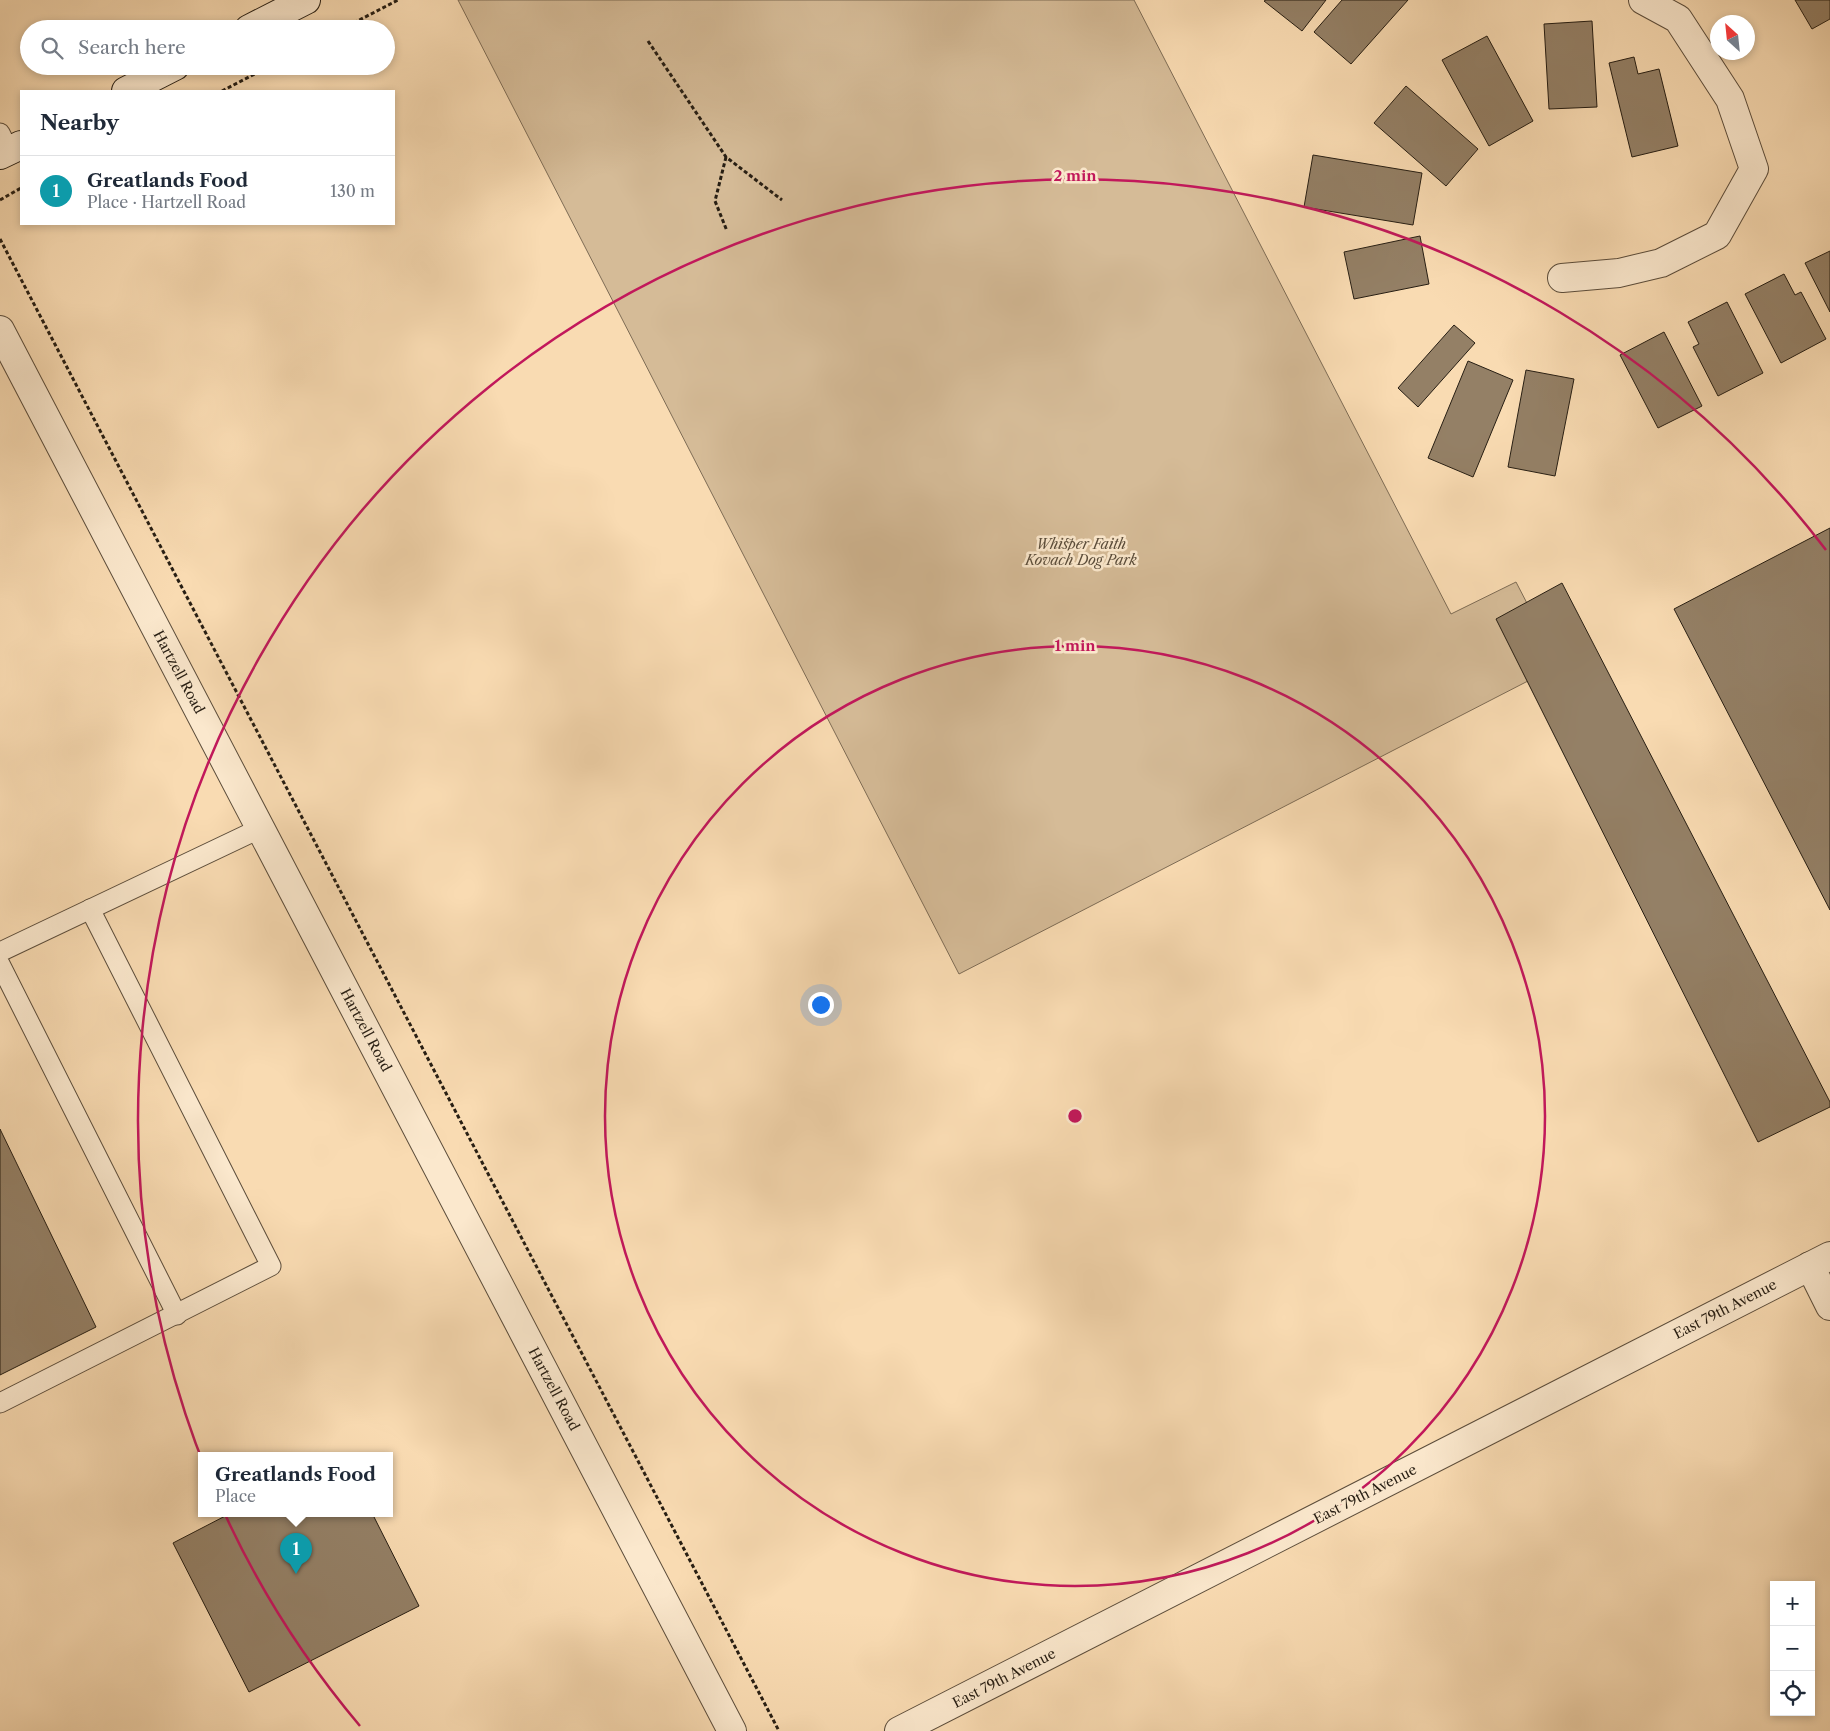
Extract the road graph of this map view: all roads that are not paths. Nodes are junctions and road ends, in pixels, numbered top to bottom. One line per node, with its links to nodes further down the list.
1 (306, 0): 3 (street)
2 (1644, 0): 6 (street)
3 (267, 20)
4 (157, 75): 5 (street)
5 (128, 90)
6 (1562, 278)
7 (0, 330): 8 (street, Hartzell Road)
8 (260, 828): 9 (lane); 16 (street, Hartzell Road)
9 (90, 909): 10 (lane); 14 (lane)
10 (0, 952)
11 (0, 964): 14 (lane)
12 (1820, 1261): 13 (street); 17 (street, East 79th Avenue)
13 (1830, 1306)
14 (177, 1315): 15 (lane)
15 (0, 1403)
16 (732, 1731)
17 (899, 1731)

